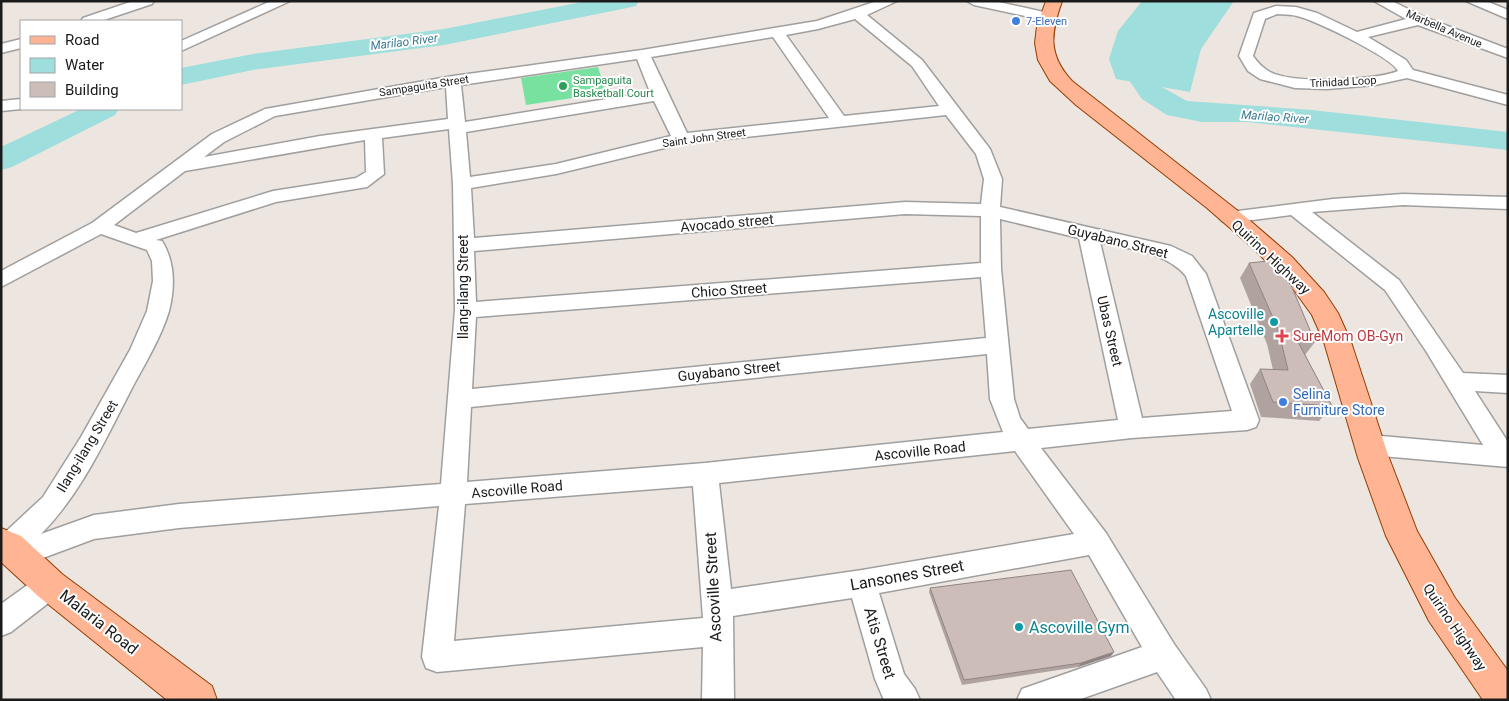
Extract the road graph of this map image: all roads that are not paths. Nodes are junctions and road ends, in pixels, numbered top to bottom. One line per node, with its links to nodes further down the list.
1 (147, 1): 11 (street)
2 (283, 1): 16 (street)
3 (890, 1): 9 (street, Sampaguita Street)
4 (974, 1): 8 (street)
5 (1381, 1): 12 (street, Marbella Avenue)
6 (1473, 1): 10 (street)
7 (1292, 6): 14 (street, Trinidad Loop); 20 (street, Trinidad Loop)
8 (1051, 9): 36 (main road, Quirino Highway)
9 (857, 14): 13 (street, Sampaguita Street); 26 (street)
10 (1508, 14)
11 (91, 20)
12 (1419, 20): 14 (street); 19 (street, Marbella Avenue)
13 (778, 32): 18 (street, Sampaguita Street); 27 (street)
14 (1353, 37): 20 (street, Trinidad Loop)
15 (20, 43): 17 (street)
16 (182, 47)
17 (1, 49)
18 (642, 54): 21 (street, Sampaguita Street); 22 (street)
19 (1508, 54)
20 (1406, 73): 23 (street)
21 (453, 81): 28 (street, Ilang-ilang Street); 31 (street, Sampaguita Street)
22 (659, 95): 28 (street); 30 (street)
23 (1508, 100)
24 (20, 104): 25 (street)
25 (1, 106)
26 (950, 110): 27 (street, Saint John Street); 35 (street)
27 (840, 122): 30 (street, Saint John Street)
28 (456, 126): 29 (street); 32 (street, Ilang-ilang Street)
29 (373, 134): 31 (street); 39 (street)
30 (681, 139): 32 (street, Saint John Street)
31 (179, 167): 37 (street, Sampaguita Street)
32 (462, 184): 40 (street, Ilang-ilang Street)
33 (1508, 203): 34 (street)
34 (1296, 209): 36 (street); 45 (street)
35 (990, 211): 38 (street, Guyabano Street); 40 (street, Avocado street); 41 (street)
36 (1229, 217): 51 (main road, Quirino Highway)
37 (99, 227): 39 (street, Ilang-ilang Street); 42 (street, Sampaguita Street)
38 (1088, 234): 48 (street, Guyabano Street); 49 (street, Ubas Street)
39 (137, 240): 56 (street, Ilang-ilang Street)
40 (464, 246): 43 (street, Ilang-ilang Street)
41 (991, 269): 43 (street, Chico Street); 44 (street)
42 (1, 280)
43 (466, 310): 47 (street, Ilang-ilang Street)
44 (996, 345): 47 (street, Guyabano Street); 50 (street)
45 (1456, 381): 46 (street); 52 (street)
46 (1508, 384)
47 (461, 399): 54 (street, Ilang-ilang Street)
48 (1247, 420): 49 (street, Ascoville Road)
49 (1132, 428): 50 (street, Ascoville Road)
50 (1021, 440): 53 (street, Ascoville Road); 55 (street)
51 (1370, 445): 52 (street); 67 (main road, Quirino Highway)
52 (1506, 457)
53 (705, 474): 54 (street, Ascoville Road); 59 (street, Ascoville Street)
54 (453, 494): 56 (street, Ascoville Road); 59 (street, Lansones Street)
55 (1096, 542): 57 (street, Lansones Street); 61 (street)
56 (9, 548): 58 (main road, Malaria Road)
57 (862, 583): 59 (street, Lansones Street); 64 (street, Atis Street)
58 (50, 585): 60 (street); 62 (main road, Malaria Road)
59 (717, 618): 63 (street, Ascoville Street)
60 (1, 622)
61 (1163, 654): 65 (street); 66 (street)
62 (198, 700)
63 (718, 700)
64 (904, 700)
65 (1033, 700)
66 (1195, 700)
67 (1507, 700)

